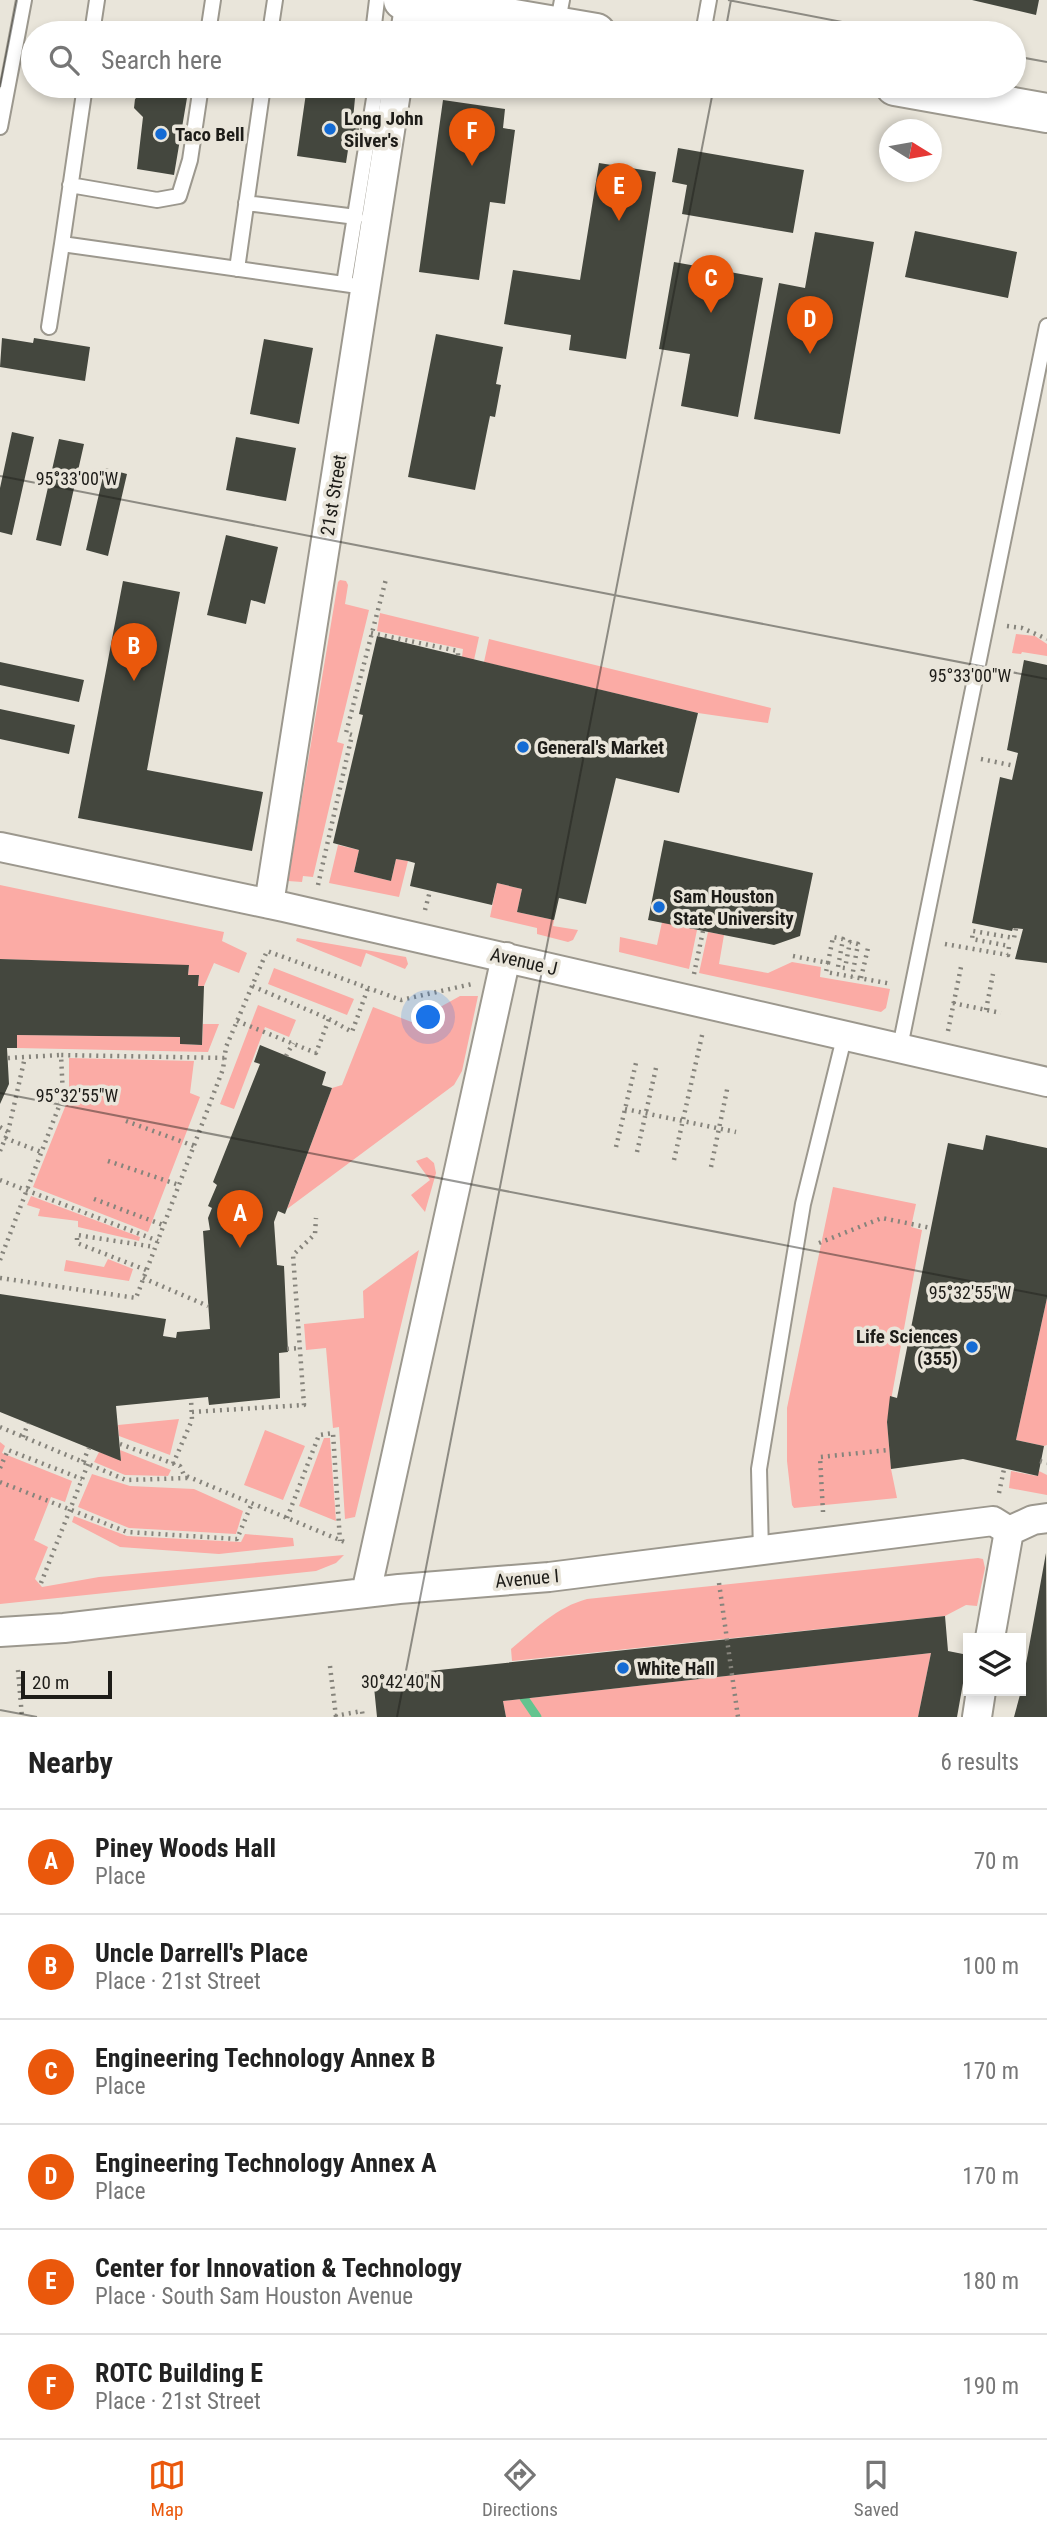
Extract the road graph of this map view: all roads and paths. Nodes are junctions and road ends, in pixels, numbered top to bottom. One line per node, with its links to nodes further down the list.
1 (24, 0): 21 (lane)
2 (97, 0): 9 (lane)
3 (213, 0): 10 (lane)
4 (275, 0): 11 (lane)
5 (709, 0): 13 (lane)
6 (461, 5): 7 (main road); 8 (main road)
7 (399, 9): 12 (lane)
8 (559, 13)
9 (94, 21)
10 (210, 21)
11 (272, 21)
12 (386, 21)
13 (705, 21)
14 (83, 98): 22 (lane)
15 (199, 98): 22 (lane)
16 (261, 98): 23 (lane)
17 (374, 98): 24 (lane)
18 (394, 98): 27 (street, 21st Street)
19 (963, 98): 20 (main road)
20 (1047, 113)
21 (0, 127)
22 (70, 185): 25 (lane)
23 (246, 203): 24 (lane); 26 (lane)
24 (356, 217): 27 (lane)
25 (62, 244): 26 (lane); 29 (lane)
26 (237, 269): 27 (lane)
27 (355, 285): 39 (street, 21st Street)
28 (1047, 326): 35 (lane)
29 (49, 327)
30 (386, 579): 32 (path)
31 (1006, 626): 33 (path)
32 (371, 633): 34 (path); 38 (path)
33 (1047, 639)
34 (458, 656)
35 (960, 755): 36 (path); 65 (lane)
36 (1015, 766)
37 (0, 847): 39 (street, Avenue J)
38 (318, 884)
39 (269, 904): 45 (street, Avenue J)
40 (1016, 928): 42 (path)
41 (703, 931): 48 (path)
42 (945, 944)
43 (868, 948): 51 (path)
44 (793, 956): 46 (path)
45 (506, 957): 63 (street, Avenue J); 135 (street)
46 (828, 963): 50 (path); 50 (path)
47 (961, 967): 56 (path)
48 (694, 974)
49 (993, 974): 57 (path)
50 (852, 977): 51 (path)
51 (861, 978): 55 (path)
52 (473, 984): 54 (path)
53 (252, 986): 54 (path); 59 (path); 60 (path)
54 (368, 988): 59 (path)
55 (892, 995)
56 (953, 1003): 57 (path); 62 (path)
57 (986, 1010): 58 (path)
58 (1001, 1013)
59 (329, 1019): 64 (path)
60 (237, 1021): 64 (path); 70 (path)
61 (703, 1031): 78 (path)
62 (947, 1033)
63 (845, 1034): 65 (street, Avenue J); 100 (lane)
64 (293, 1044): 67 (path)
65 (900, 1046): 73 (street, Avenue J)
66 (61, 1055): 68 (path); 70 (path); 86 (path)
67 (286, 1056)
68 (25, 1057): 69 (path); 82 (path)
69 (8, 1058)
70 (225, 1058): 83 (path)
71 (636, 1063): 75 (path)
72 (656, 1068): 76 (path)
73 (1047, 1082)
74 (728, 1086): 80 (path)
75 (625, 1108): 76 (path); 84 (path)
76 (646, 1113): 78 (path); 87 (path)
77 (126, 1121): 83 (path)
78 (683, 1121): 80 (path); 88 (path)
79 (0, 1127): 82 (path)
80 (719, 1128): 81 (path); 90 (path)
81 (736, 1132)
82 (6, 1135): 85 (path); 86 (path)
83 (194, 1146): 92 (path)
84 (616, 1147)
85 (0, 1151)
86 (41, 1152): 93 (path)
87 (637, 1152)
88 (674, 1160)
89 (108, 1161): 92 (path)
90 (711, 1167)
91 (0, 1180): 93 (path)
92 (179, 1185): 96 (path)
93 (26, 1190): 98 (path); 101 (path)
94 (94, 1199): 96 (path)
95 (316, 1218): 106 (path)
96 (163, 1225): 98 (path)
97 (931, 1228): 100 (path)
98 (158, 1241): 99 (path)
99 (155, 1247): 102 (path); 102 (path)
100 (796, 1252): 132 (lane)
101 (0, 1260)
102 (146, 1270): 104 (path)
103 (0, 1278): 104 (path)
104 (143, 1278): 105 (path)
105 (208, 1306)
106 (301, 1348): 107 (path); 109 (path)
107 (287, 1349)
108 (191, 1399): 109 (path)
109 (192, 1412): 119 (path)
110 (28, 1423): 112 (path)
111 (0, 1427): 112 (path)
112 (23, 1437): 117 (path)
113 (120, 1444): 119 (path)
114 (89, 1448): 117 (path)
115 (889, 1450): 126 (path)
116 (1040, 1461): 118 (path)
117 (86, 1463): 121 (path); 122 (path)
118 (1047, 1463)
119 (173, 1464): 121 (path)
120 (0, 1468): 122 (path)
121 (193, 1478): 124 (path)
122 (82, 1479): 125 (path)
123 (0, 1482): 125 (path)
124 (252, 1503): 125 (path); 127 (path)
125 (70, 1510): 133 (path)
126 (823, 1512)
127 (287, 1518): 130 (path); 130 (path)
128 (1047, 1518): 129 (street)
129 (1009, 1531): 132 (street, Avenue I); 137 (street)
130 (340, 1541): 131 (path)
131 (348, 1544)
132 (761, 1552): 135 (street, Avenue I)
133 (41, 1583)
134 (719, 1583): 144 (path)
135 (366, 1593): 136 (street, Avenue I)
136 (0, 1632)
137 (991, 1633)
138 (330, 1666): 141 (path)
139 (18, 1670): 142 (path)
140 (980, 1696): 145 (street)
141 (335, 1716): 143 (path)
142 (22, 1717)
143 (363, 1717)
144 (738, 1717)
145 (977, 1717)

